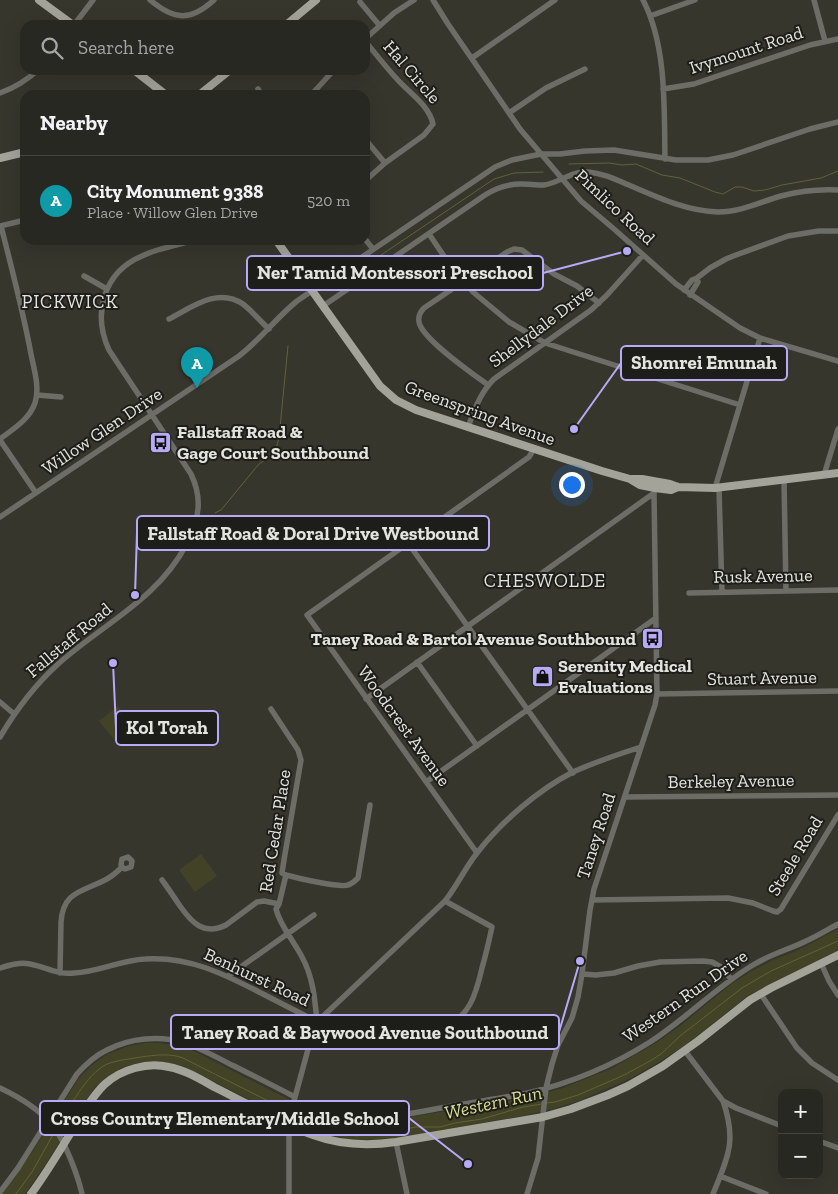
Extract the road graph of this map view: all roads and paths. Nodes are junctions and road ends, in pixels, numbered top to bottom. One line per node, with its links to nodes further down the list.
1 (39, 0): 16 (main road)
2 (92, 0): 17 (street)
3 (150, 0): 4 (street)
4 (214, 0)
5 (316, 0): 18 (main road)
6 (414, 0): 19 (street)
7 (433, 0): 24 (street, Pimlico Road)
8 (542, 0): 14 (street)
9 (555, 0): 14 (street)
10 (643, 0): 15 (street)
11 (694, 0): 15 (street)
12 (814, 0): 22 (street)
13 (360, 2): 19 (street)
14 (545, 6): 24 (street)
15 (650, 16): 30 (street)
16 (67, 20)
17 (78, 20)
18 (294, 20)
19 (380, 26): 20 (street)
20 (370, 35)
21 (838, 39): 22 (street, Ivymount Road)
22 (826, 41): 30 (street, Ivymount Road)
23 (370, 46): 42 (street, Hal Circle)
24 (472, 58): 35 (street, Pimlico Road)
25 (585, 69): 35 (street)
26 (32, 75): 34 (street)
27 (140, 75): 31 (main road)
28 (224, 75): 32 (main road)
29 (329, 75): 33 (street)
30 (663, 89): 41 (street)
31 (160, 90)
32 (205, 90)
33 (316, 90)
34 (0, 93)
35 (509, 112): 39 (street, Pimlico Road)
36 (838, 122): 41 (street, Willow Glen Drive)
37 (370, 145): 42 (street)
38 (20, 153): 40 (main road)
39 (541, 154): 41 (street, Willow Glen Drive); 44 (street, Pimlico Road); 53 (street, Willow Glen Drive)
40 (0, 158)
41 (665, 158)
42 (385, 164): 43 (street, Hal Circle)
43 (370, 177)
44 (562, 178): 45 (street); 49 (street); 54 (street, Pimlico Road)
45 (838, 190)
46 (20, 221): 47 (street)
47 (0, 226): 70 (street)
48 (838, 231): 56 (street)
49 (429, 234): 57 (street); 63 (street)
50 (177, 245): 58 (street)
51 (280, 245): 59 (main road, Greenspring Avenue)
52 (369, 245): 53 (street)
53 (372, 249): 59 (street, Willow Glen Drive)
54 (643, 255): 60 (street, Pimlico Road); 62 (street, Shellydale Drive)
55 (84, 276): 58 (street)
56 (697, 278): 60 (street); 61 (street)
57 (463, 282): 62 (street); 67 (street); 69 (street)
58 (107, 289): 73 (street, Fallstaff Road)
59 (312, 290): 63 (main road, Greenspring Avenue); 65 (street, Willow Glen Drive)
60 (684, 290): 61 (street, Pimlico Road)
61 (690, 295): 66 (street, Pimlico Road)
62 (599, 303): 67 (street, Shellydale Drive)
63 (323, 306): 74 (main road, Greenspring Avenue)
64 (169, 319): 65 (street)
65 (269, 329): 73 (street, Willow Glen Drive)
66 (760, 338): 68 (street, Pimlico Road); 72 (street)
67 (545, 343): 69 (street, Shellydale Drive); 72 (street)
68 (838, 361)
69 (488, 385): 74 (street, Shellydale Drive)
70 (37, 395): 71 (street); 76 (street)
71 (61, 397)
72 (740, 405): 82 (street)
73 (152, 415): 83 (street, Willow Glen Drive); 99 (street, Fallstaff Road)
74 (468, 427): 77 (main road, Greenspring Avenue)
75 (838, 429): 79 (street)
76 (0, 439): 83 (street)
77 (534, 449): 81 (main road, Greenspring Avenue); 85 (street)
78 (838, 473): 79 (main road, Greenspring Avenue)
79 (824, 475): 80 (main road, Greenspring Avenue)
80 (784, 480): 82 (main road, Greenspring Avenue); 87 (street)
81 (655, 488): 82 (main road, Greenspring Avenue); 90 (street, Taney Road); 91 (street)
82 (717, 488): 88 (street)
83 (36, 493): 84 (street, Willow Glen Drive)
84 (0, 517)
85 (408, 543): 91 (street); 95 (street, Woodcrest Avenue)
86 (838, 590): 87 (street, Rusk Avenue)
87 (786, 591): 88 (street, Rusk Avenue)
88 (722, 592): 89 (street, Rusk Avenue)
89 (689, 593)
90 (656, 618): 94 (street, Taney Road); 98 (street)
91 (468, 626): 92 (street); 98 (street)
92 (417, 662): 95 (street); 101 (street)
93 (838, 692): 94 (street, Stuart Avenue)
94 (657, 694): 102 (street, Taney Road)
95 (366, 699): 104 (street, Woodcrest Avenue)
96 (0, 702): 99 (street)
97 (271, 709): 111 (street, Red Cedar Place)
98 (528, 710): 101 (street); 103 (street)
99 (14, 714): 100 (street, Fallstaff Road)
100 (0, 737)
101 (477, 746): 104 (street)
102 (641, 747): 103 (street); 106 (street, Taney Road)
103 (573, 773): 109 (street)
104 (426, 782): 109 (street, Woodcrest Avenue)
105 (838, 795): 106 (street, Berkeley Avenue)
106 (625, 797): 113 (street, Taney Road)
107 (370, 805): 111 (street)
108 (838, 815): 113 (street, Steele Road)
109 (477, 853): 114 (street)
110 (122, 867): 122 (street)
111 (286, 875): 115 (street, Red Cedar Place)
112 (162, 880): 115 (street)
113 (592, 900): 123 (street, Taney Road)
114 (445, 901): 128 (street); 128 (street, Benhurst Road)
115 (279, 904): 118 (street, Red Cedar Place)
116 (314, 915): 118 (street)
117 (838, 924): 125 (street, Western Run Drive)
118 (288, 933): 124 (street); 128 (street, Red Cedar Place)
119 (838, 955): 120 (main road)
120 (821, 963): 126 (main road); 127 (street)
121 (0, 968): 122 (street, Benhurst Road)
122 (60, 973): 124 (street, Benhurst Road)
123 (582, 974): 125 (street); 132 (street, Taney Road)
124 (228, 976): 128 (street, Benhurst Road)
125 (731, 979): 132 (street, Western Run Drive)
126 (760, 993): 129 (main road); 130 (street)
127 (838, 995)
128 (317, 1022): 133 (street)
129 (685, 1051): 134 (street); 135 (main road)
130 (838, 1080)
131 (0, 1088): 137 (street)
132 (546, 1088): 135 (street, Taney Road); 136 (street, Western Run Drive)
133 (295, 1097): 137 (street); 138 (street)
134 (723, 1101): 139 (street); 144 (street)
135 (544, 1113): 141 (main road); 150 (street, Taney Road)
136 (370, 1118)
137 (47, 1120): 140 (street); 145 (street)
138 (290, 1121): 140 (main road); 141 (main road); 148 (street)
139 (778, 1124)
140 (62, 1141): 146 (main road); 147 (street)
141 (396, 1142): 149 (street)
142 (823, 1142): 143 (street)
143 (838, 1148)
144 (720, 1176): 151 (street); 152 (street)
145 (0, 1192)
146 (31, 1194)
147 (82, 1194)
148 (289, 1194)
149 (407, 1194)
150 (527, 1194)
151 (713, 1194)
152 (766, 1194)

